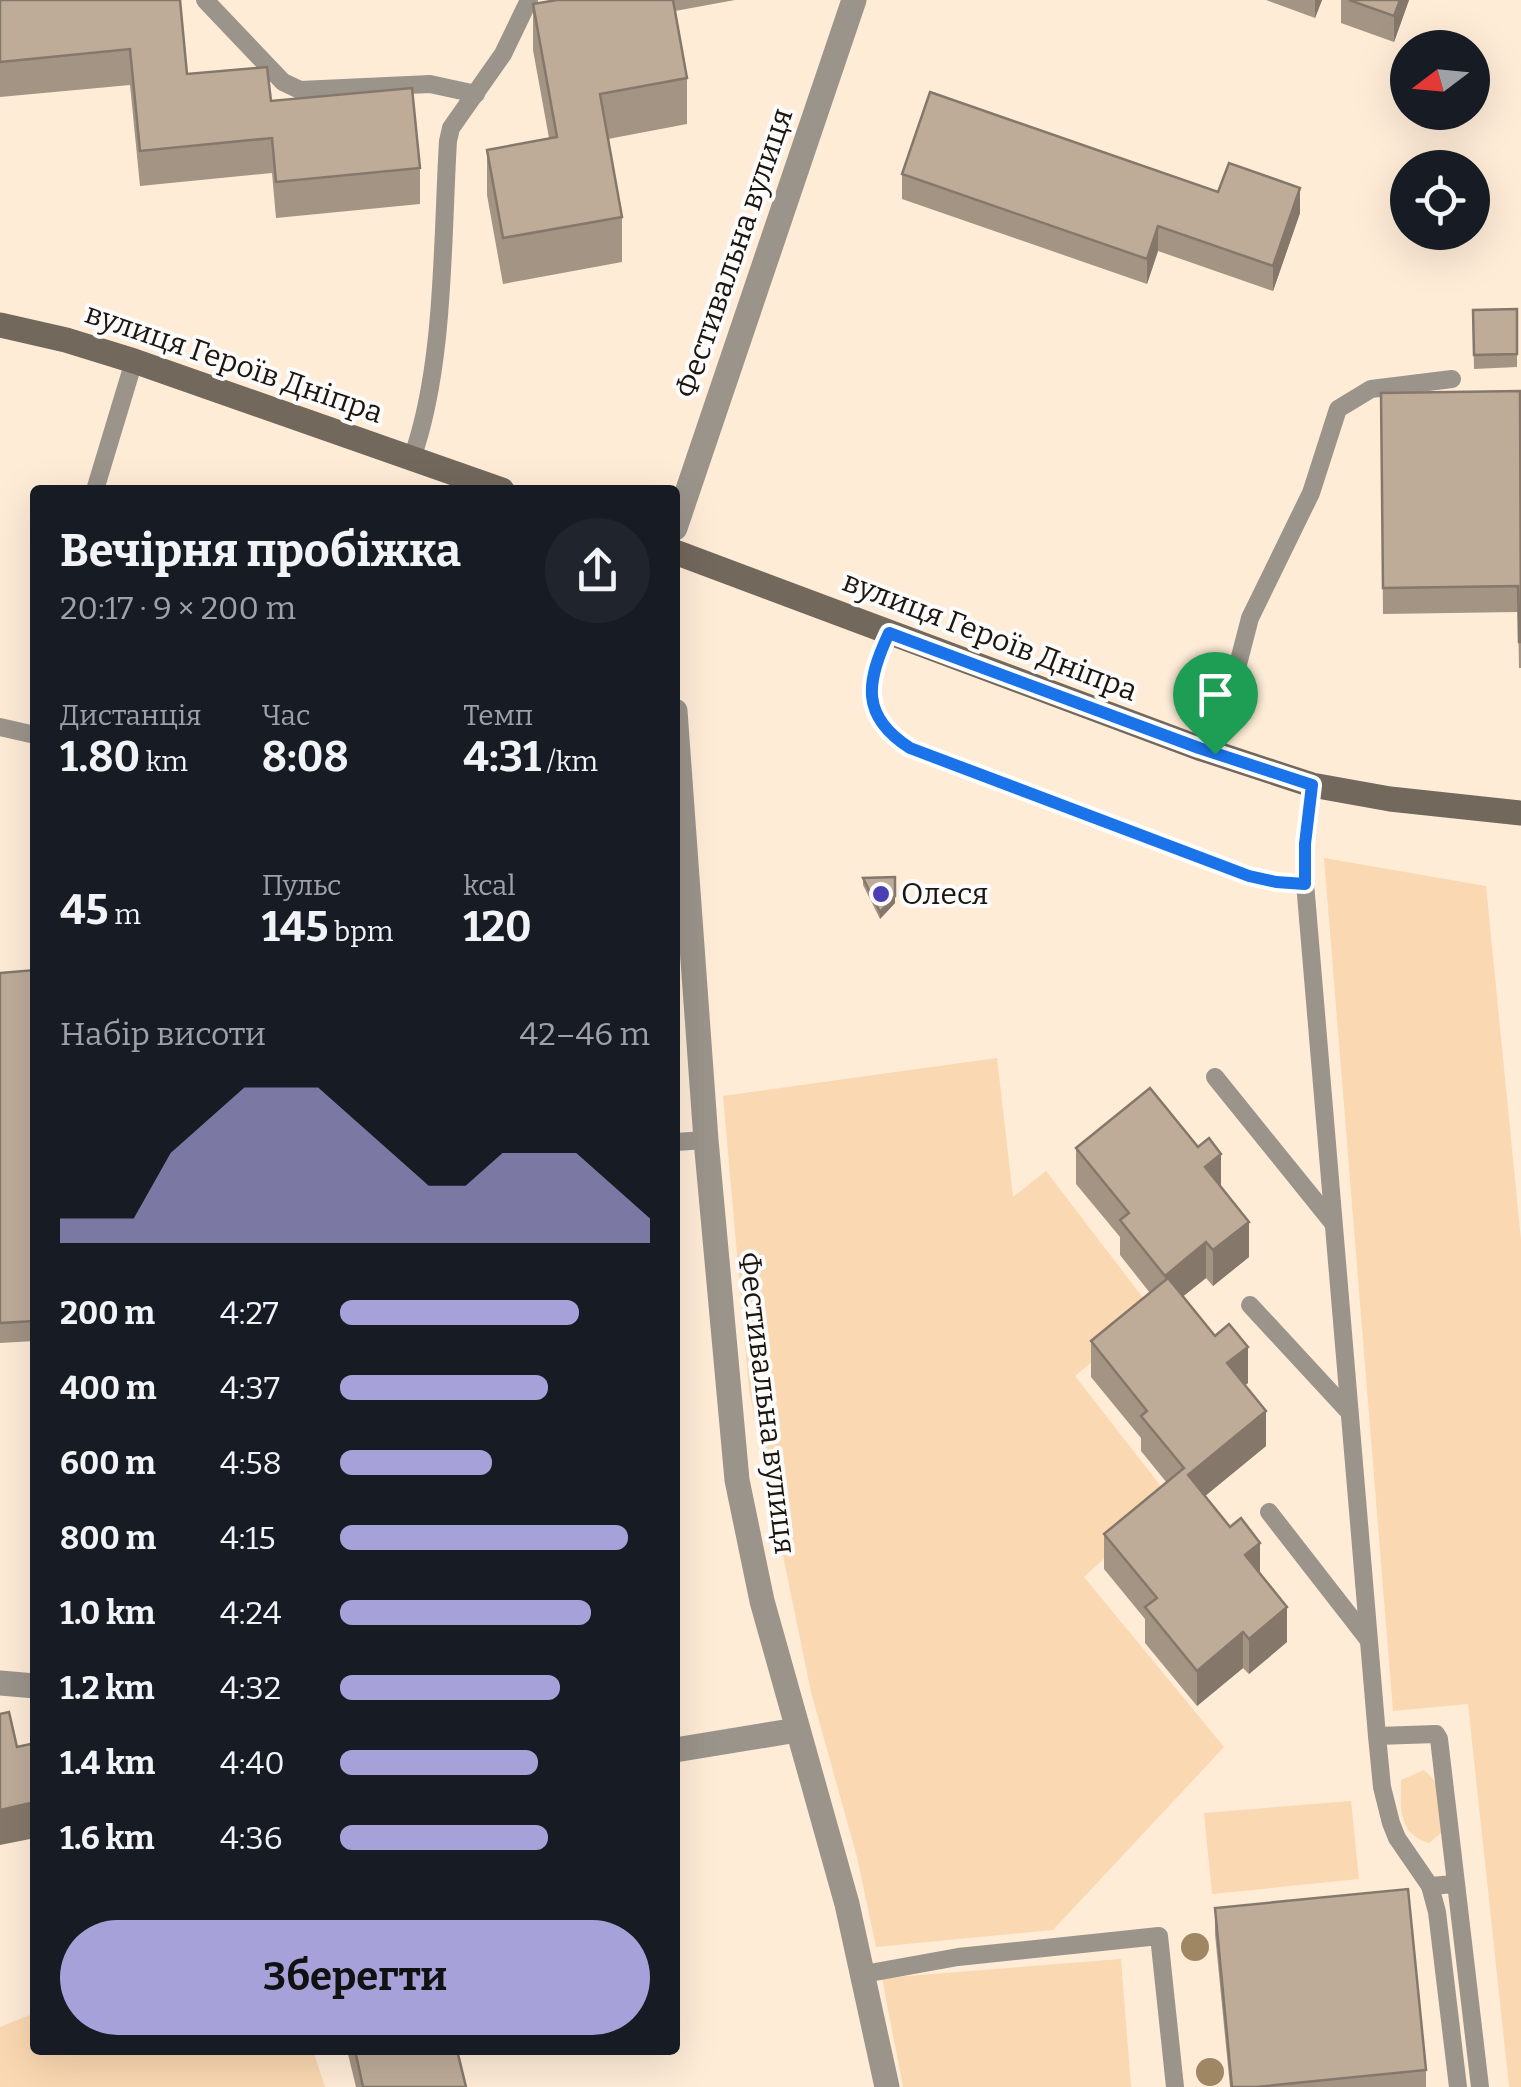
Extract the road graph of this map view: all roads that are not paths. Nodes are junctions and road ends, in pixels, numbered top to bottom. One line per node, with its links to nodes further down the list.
1 (205, 0): 4 (lane)
2 (529, 0): 4 (lane)
3 (854, 0): 11 (street, Фестивальна вулиця)
4 (476, 94): 8 (lane)
5 (0, 325): 6 (street, вулиця Героїв Дніпра)
6 (134, 361): 8 (street, вулиця Героїв Дніпра); 9 (lane)
7 (1452, 379): 16 (lane)
8 (412, 458): 10 (street, вулиця Героїв Дніпра)
9 (97, 485)
10 (488, 485)
11 (680, 513)
12 (680, 554): 13 (street, вулиця Героїв Дніпра)
13 (889, 633): 16 (street, вулиця Героїв Дніпра); 20 (lane)
14 (0, 727): 15 (lane)
15 (30, 734)
16 (1215, 754): 18 (street, вулиця Героїв Дніпра)
17 (680, 780): 22 (street, Фестивальна вулиця)
18 (1312, 785): 19 (street, вулиця Героїв Дніпра); 20 (lane)
19 (1521, 813)
20 (1305, 884): 24 (lane)
21 (1216, 1077): 24 (lane)
22 (706, 1140): 23 (lane); 31 (street, Фестивальна вулиця)
23 (680, 1142)
24 (1334, 1222): 26 (lane)
25 (1250, 1305): 26 (lane)
26 (1350, 1412): 28 (lane)
27 (1269, 1512): 28 (lane)
28 (1368, 1639): 32 (lane)
29 (0, 1683): 30 (street)
30 (30, 1686)
31 (797, 1730): 33 (street); 36 (street, Фестивальна вулиця)
32 (1377, 1736): 34 (lane); 35 (lane)
33 (680, 1749)
34 (1455, 1884): 35 (lane); 40 (lane)
35 (1430, 1886): 39 (lane)
36 (864, 1974): 37 (street, Фестивальна вулиця); 38 (lane)
37 (887, 2087)
38 (1175, 2087)
39 (1458, 2087)
40 (1480, 2087)

